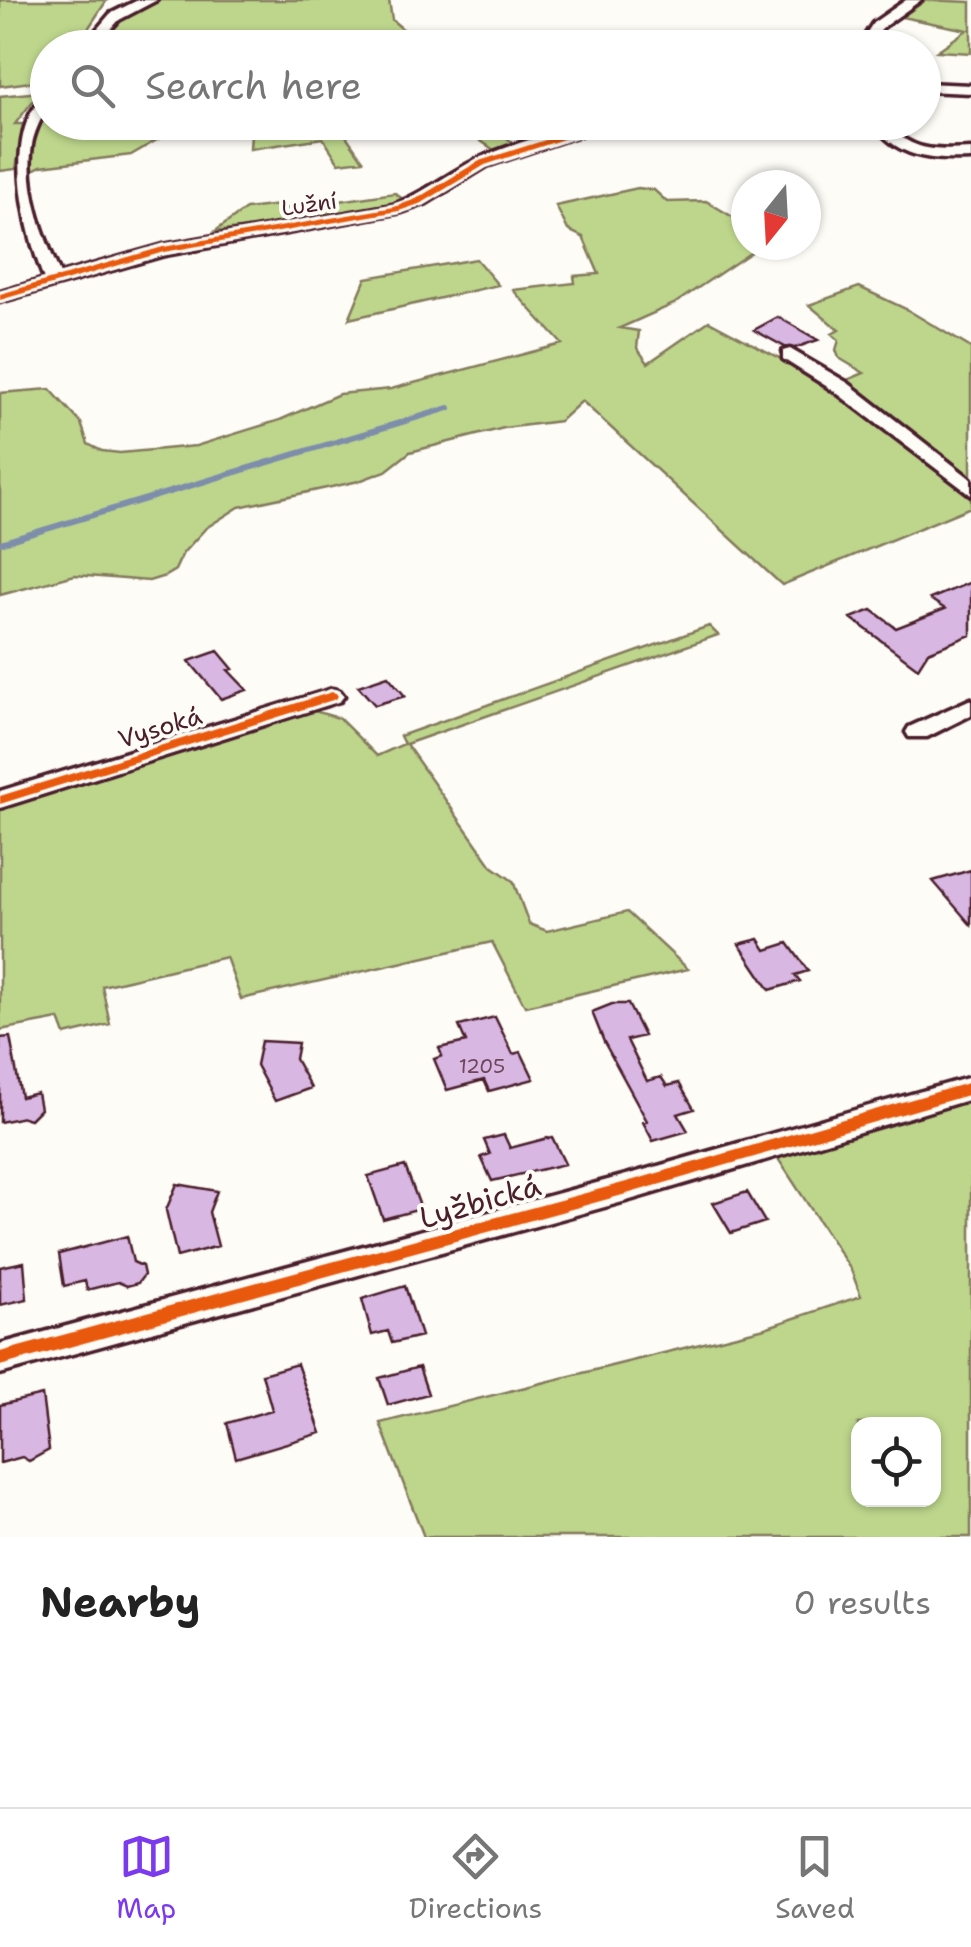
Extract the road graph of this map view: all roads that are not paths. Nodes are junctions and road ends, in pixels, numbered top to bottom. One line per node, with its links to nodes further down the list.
1 (151, 0): 3 (street)
2 (915, 0): 5 (street)
3 (124, 4): 4 (street)
4 (99, 30)
5 (873, 30)
6 (941, 88): 7 (street)
7 (971, 89)
8 (30, 117): 12 (street)
9 (555, 140): 12 (street, Lužní)
10 (890, 140): 11 (street)
11 (971, 154)
12 (54, 281): 13 (street, Lužní)
13 (0, 298)
14 (790, 355): 15 (street)
15 (971, 489)
16 (332, 696): 19 (street, Vysoká)
17 (971, 706): 18 (street)
18 (918, 732)
19 (0, 800)
20 (971, 1088): 21 (street, Lyžbická)
21 (0, 1358)

